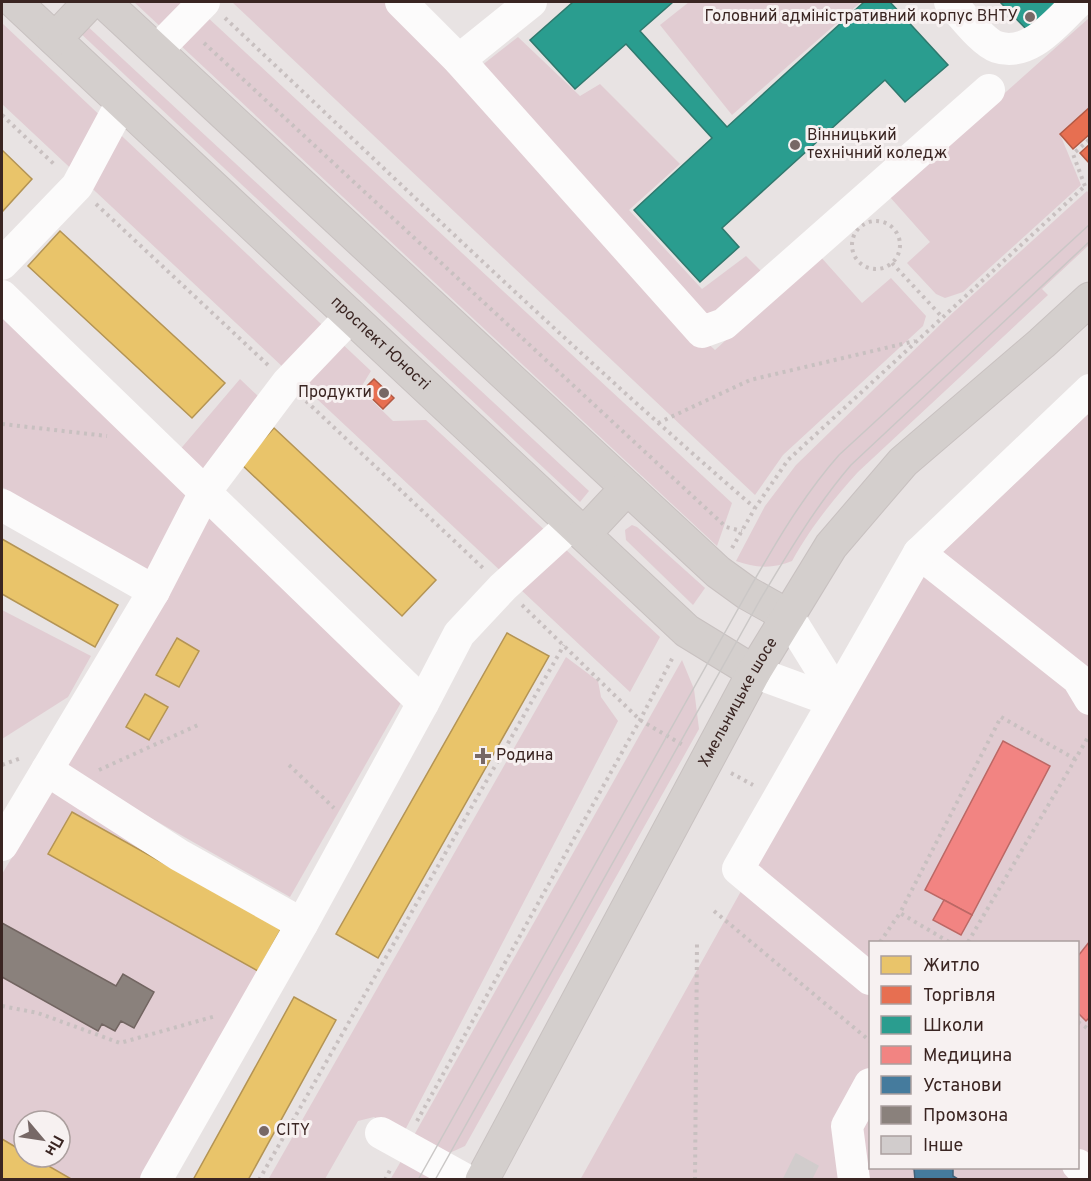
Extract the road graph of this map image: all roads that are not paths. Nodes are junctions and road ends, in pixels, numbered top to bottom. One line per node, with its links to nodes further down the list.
1 (15, 2): 9 (main road, проспект Юності)
2 (90, 2): 9 (main road)
3 (104, 2): 10 (main road)
4 (401, 2): 11 (lane)
5 (531, 2): 11 (lane)
6 (950, 2): 7 (lane)
7 (1078, 2)
8 (214, 10): 10 (lane)
9 (55, 39): 13 (main road, проспект Юності)
10 (157, 50): 19 (main road)
11 (459, 60): 12 (lane)
12 (989, 90)
13 (122, 102): 14 (lane); 17 (main road, проспект Юності)
14 (2, 264)
15 (2, 296): 20 (lane)
16 (1089, 299): 25 (main road, Хмельницьке шосе)
17 (351, 316): 20 (lane); 22 (main road, проспект Юності)
18 (1089, 390): 23 (lane)
19 (627, 488): 22 (main road); 25 (main road)
20 (205, 492): 24 (lane); 29 (lane)
21 (2, 505): 24 (lane)
22 (578, 529): 26 (main road, проспект Юності); 29 (lane)
23 (919, 553): 27 (lane); 28 (lane)
24 (154, 591): 30 (lane)
25 (788, 616): 26 (main road, Хмельницьке шосе); 27 (lane)
26 (754, 672): 27 (lane); 38 (main road, Хмельницьке шосе)
27 (835, 698): 33 (lane)
28 (1089, 699)
29 (423, 703): 32 (lane)
30 (58, 777): 31 (lane); 32 (lane)
31 (2, 845)
32 (303, 924): 36 (lane)
33 (869, 977)
34 (869, 1086): 39 (lane)
35 (392, 1139): 37 (lane)
36 (156, 1179)
37 (466, 1179)
38 (482, 1179)
39 (854, 1179)

